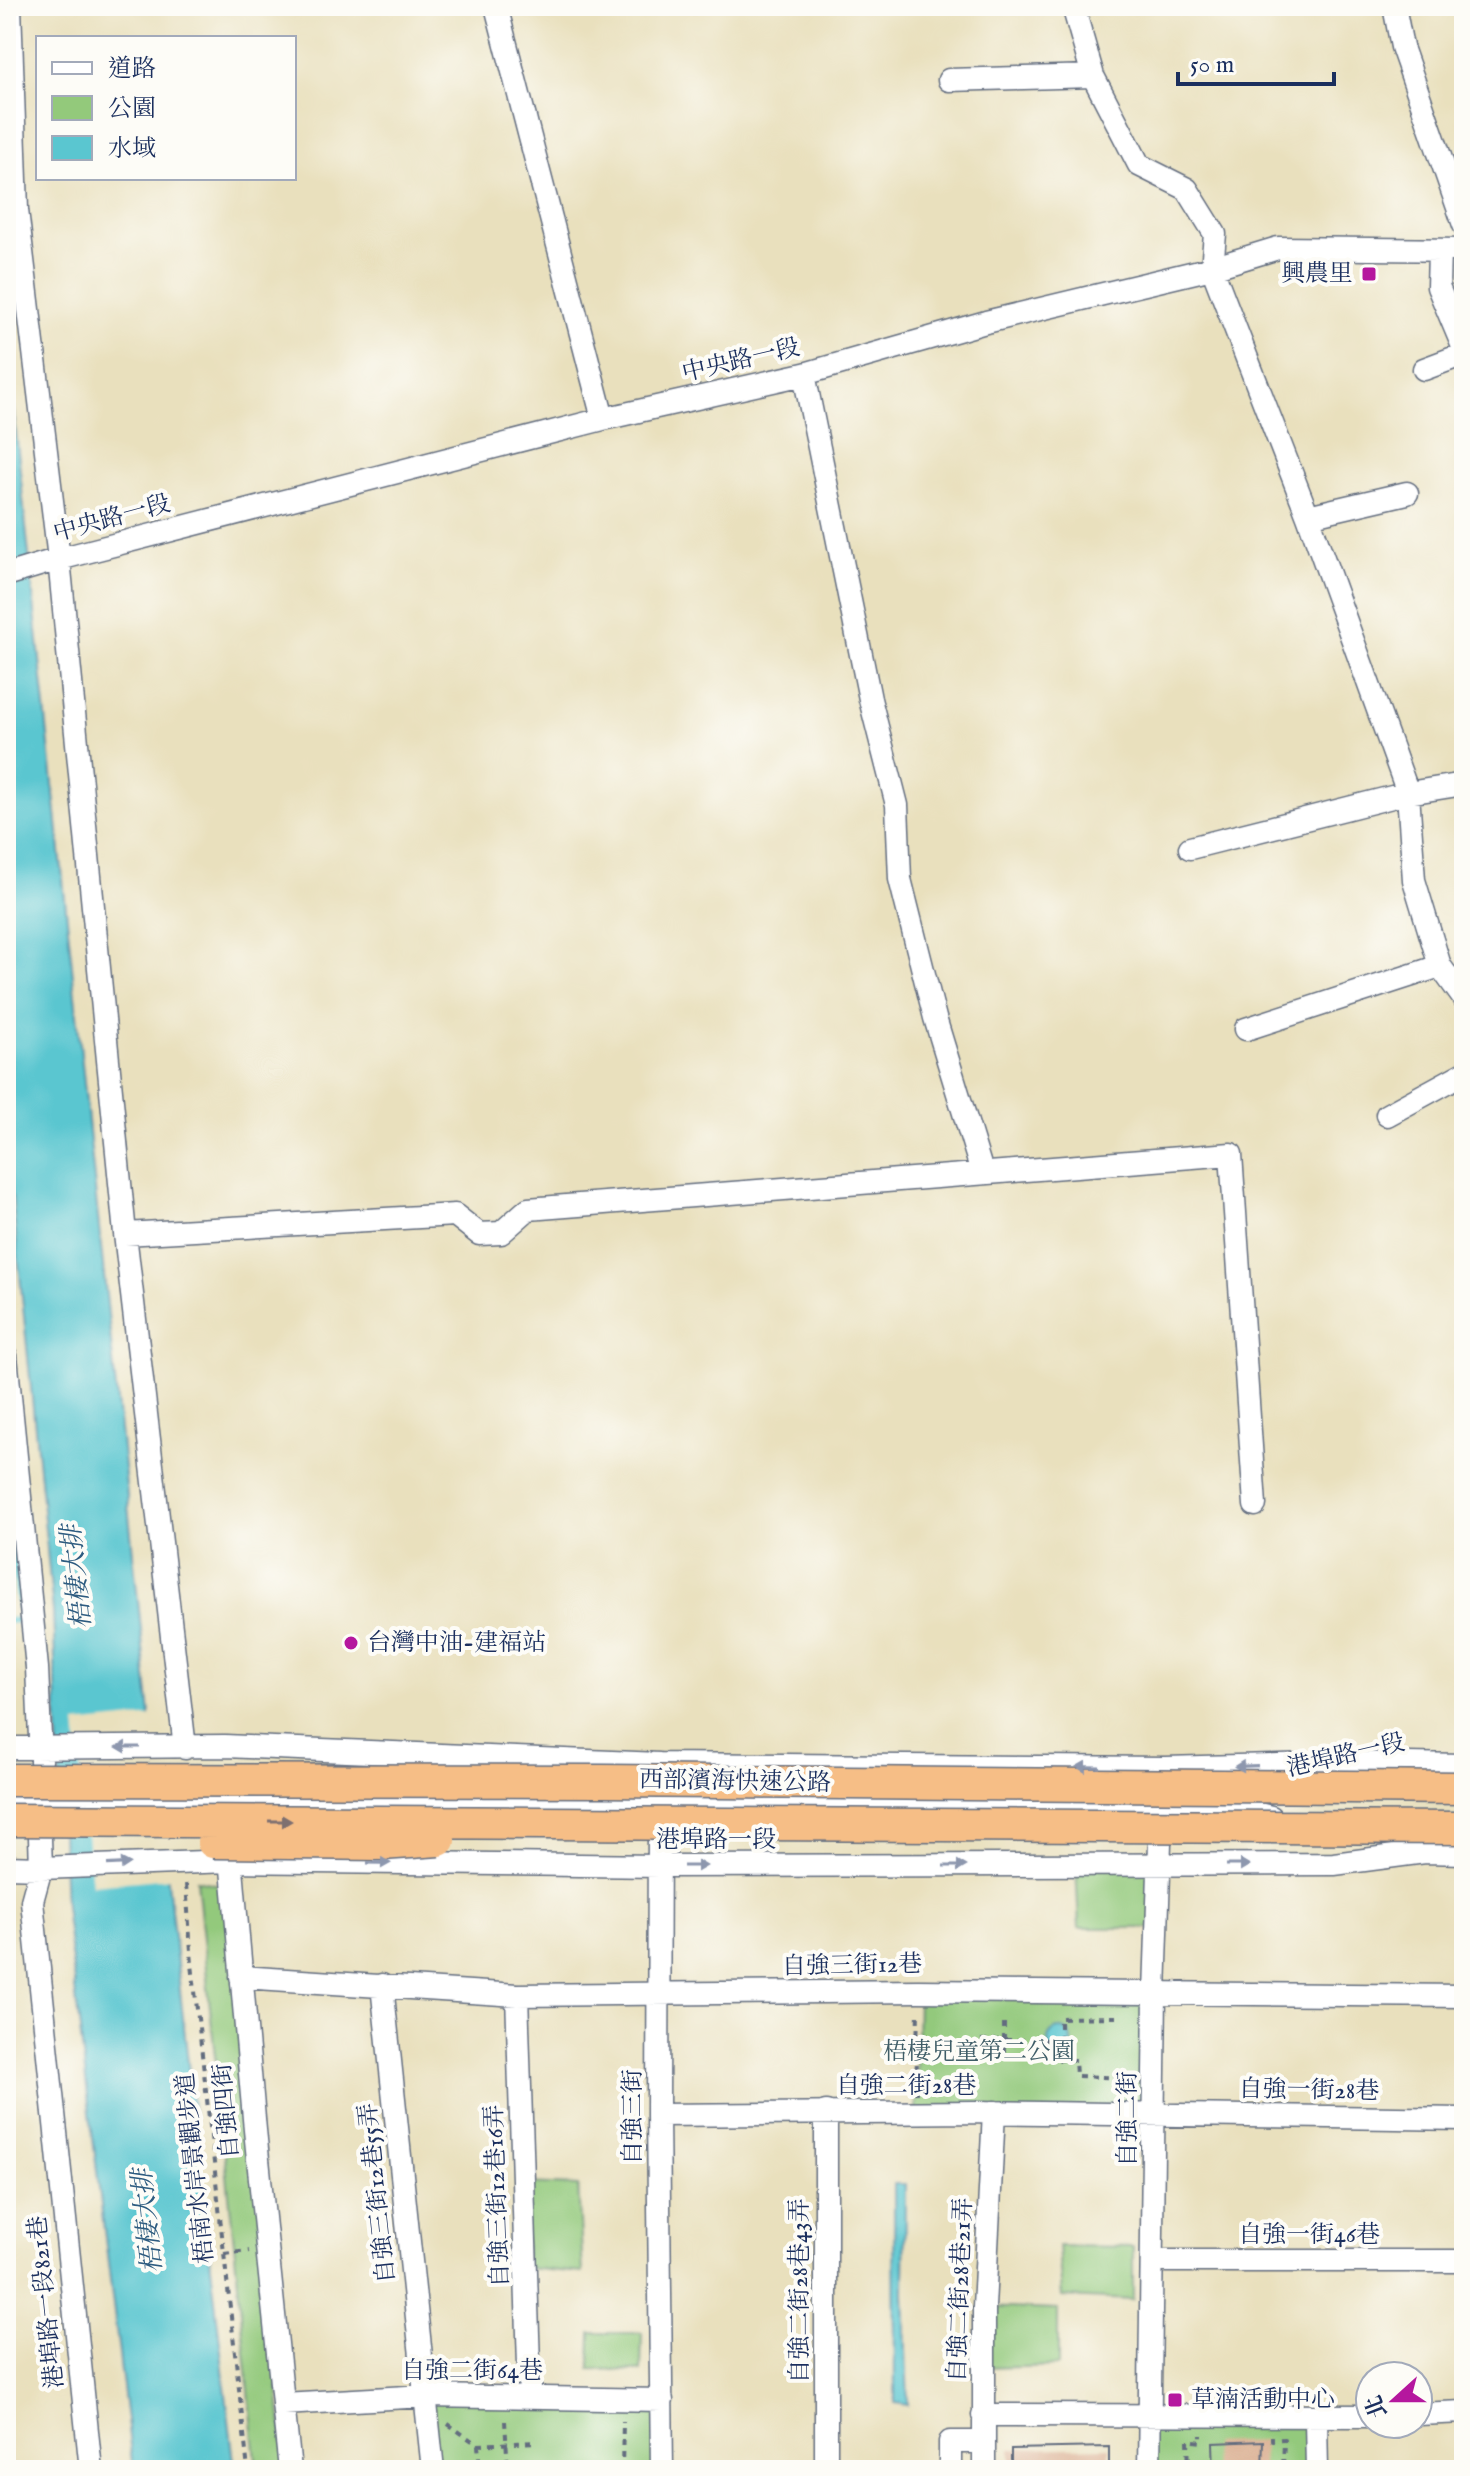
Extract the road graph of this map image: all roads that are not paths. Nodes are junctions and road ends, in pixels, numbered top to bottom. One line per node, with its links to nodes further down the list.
1 (10, 6): 17 (street)
2 (496, 6): 14 (street)
3 (1073, 6): 5 (street)
4 (1394, 6): 7 (street)
5 (1093, 76): 6 (street); 10 (street)
6 (949, 80)
7 (1464, 225)
8 (1464, 250): 9 (street, 中央路一段)
9 (1439, 251): 10 (street, 中央路一段); 11 (street)
10 (1212, 268): 13 (street, 中央路一段); 16 (street)
11 (1464, 352): 12 (street)
12 (1424, 369)
13 (804, 374): 14 (street, 中央路一段); 27 (street)
14 (603, 419): 17 (street, 中央路一段)
15 (1407, 493): 16 (street)
16 (1308, 516): 20 (street)
17 (59, 559): 18 (street, 中央路一段); 28 (street)
18 (6, 575)
19 (1464, 784): 20 (street)
20 (1408, 793): 21 (street); 22 (street)
21 (1190, 848)
22 (1440, 966): 23 (street); 24 (street)
23 (1464, 999)
24 (1246, 1029)
25 (1464, 1073): 26 (street)
26 (1387, 1115)
27 (982, 1172): 28 (street); 30 (street)
28 (125, 1234): 34 (street)
29 (6, 1356): 32 (street, 港埠路一段821巷)
30 (1255, 1505)
31 (225, 1746): 34 (street, 港埠路一段); 36 (street, 港埠路一段); 43 (street, 自強四街)
32 (41, 1747): 33 (street, 港埠路一段); 34 (street, 港埠路一段, one-way to 32); 45 (street, 港埠路一段821巷)
33 (6, 1748)
34 (185, 1748)
35 (6, 1764): 41 (highway, bridge)
36 (660, 1764): 39 (street, 港埠路一段, one-way to 36); 46 (street, 自強三街)
37 (1423, 1765): 38 (street, 港埠路一段); 39 (street, 港埠路一段, one-way to 39); 48 (street, 港埠路一段)
38 (1464, 1765)
39 (1166, 1768): 47 (street, 自強二街)
40 (6, 1780): 41 (highway, 西部濱海快速公路, bridge)
41 (604, 1781): 42 (highway, 西部濱海快速公路, bridge)
42 (1464, 1788)
43 (228, 1798): 45 (street, 港埠路一段); 46 (street, 港埠路一段); 55 (street, 自強四街)
44 (6, 1799): 45 (street, 港埠路一段)
45 (39, 1799): 59 (street, 港埠路一段821巷)
46 (659, 1801): 47 (street, 港埠路一段); 56 (street, 自強三街)
47 (1162, 1807): 48 (street, 港埠路一段); 57 (street, 自強二街)
48 (1233, 1808): 53 (street, 港埠路一段)
49 (6, 1820): 50 (highway, 西部濱海快速公路, one-way to 50, bridge)
50 (611, 1822): 51 (highway, 西部濱海快速公路, bridge); 52 (highway, bridge)
51 (1464, 1828)
52 (6, 1840)
53 (1425, 1852): 54 (street, 港埠路一段); 57 (street, 港埠路一段, one-way to 53)
54 (1464, 1853)
55 (231, 1861): 56 (street, 港埠路一段, one-way to 56); 59 (street, 港埠路一段, one-way to 55); 60 (street, 自強四街)
56 (660, 1866): 57 (street, 港埠路一段, one-way to 57); 62 (street, 自強三街)
57 (1160, 1866): 63 (street, 自強二街)
58 (6, 1867): 59 (street, 港埠路一段)
59 (41, 1868): 84 (street, 港埠路一段821巷)
60 (241, 1977): 61 (street, 自強三街12巷); 76 (street, 自強四街)
61 (382, 1985): 64 (street, 自強三街12巷); 73 (street, 自強三街12巷55弄)
62 (658, 1993): 63 (street, 自強三街12巷); 64 (street, 自強三街12巷); 68 (street, 自強三街)
63 (1155, 1993): 65 (street, 自強三街12巷); 69 (street, 自強二街)
64 (517, 1995): 74 (street, 自強三街12巷16弄)
65 (1464, 1996)
66 (826, 2112): 67 (street, 自強二街28巷); 68 (street, 自強二街28巷); 88 (street, 自強二街28巷43弄)
67 (994, 2112): 69 (street, 自強二街28巷); 79 (street, 自強二街28巷21弄)
68 (658, 2115): 75 (street, 自強三街)
69 (1154, 2116): 70 (street, 自強一街28巷); 71 (street, 自強二街)
70 (1464, 2119)
71 (1153, 2261): 72 (street, 自強一街46巷); 80 (street, 自強二街)
72 (1464, 2261)
73 (425, 2396): 74 (street, 自強二街64巷); 76 (street, 自強二街64巷); 86 (street, 自強三街12巷55弄)
74 (530, 2396): 75 (street, 自強二街64巷)
75 (662, 2400): 87 (street, 自強三街)
76 (283, 2404): 85 (street, 自強四街)
77 (1464, 2412): 78 (street)
78 (1434, 2413)
79 (983, 2415): 80 (street); 83 (street, 自強二街28巷21弄)
80 (1150, 2416): 82 (street); 91 (street, 自強二街)
81 (1354, 2417): 82 (street)
82 (1316, 2418): 92 (street)
83 (983, 2442): 89 (street); 90 (street, 自強二街28巷21弄)
84 (91, 2470)
85 (290, 2470)
86 (433, 2470)
87 (662, 2470)
88 (826, 2470)
89 (950, 2470)
90 (984, 2470)
91 (1149, 2470)
92 (1317, 2470)

